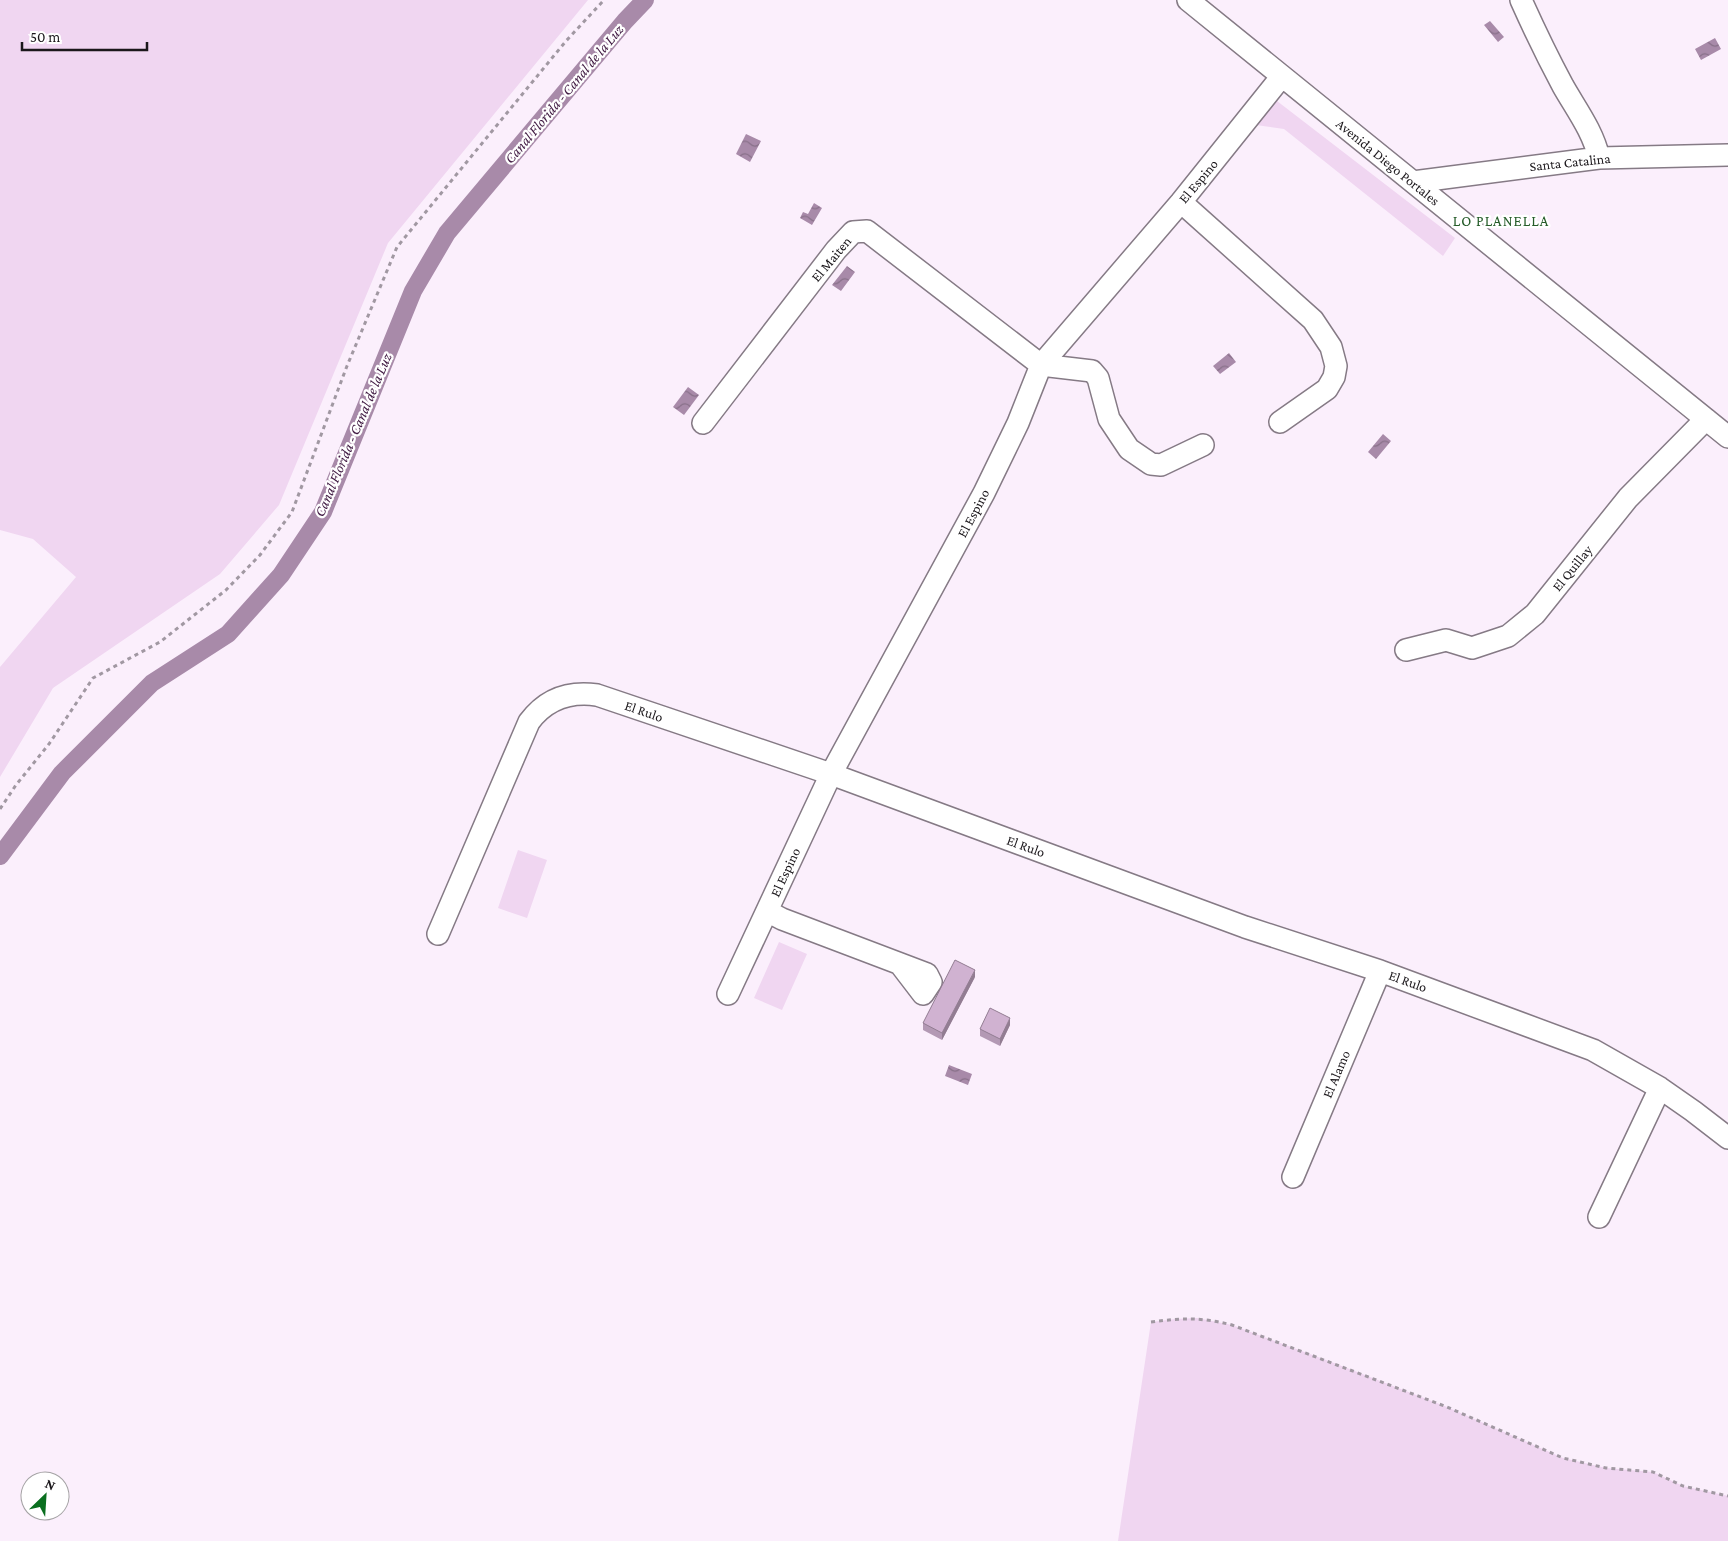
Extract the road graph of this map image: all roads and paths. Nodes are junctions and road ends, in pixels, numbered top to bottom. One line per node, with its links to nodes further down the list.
1 (604, 0): 17 (path)
2 (1188, 0): 4 (street, Avenida Diego Portales)
3 (1521, 0): 6 (street)
4 (1282, 76): 7 (street, Avenida Diego Portales); 8 (street, El Espino)
5 (1728, 155): 6 (street, Santa Catalina)
6 (1599, 158): 7 (street, Santa Catalina)
7 (1413, 182): 10 (street, Avenida Diego Portales)
8 (1181, 202): 9 (street, El Espino); 11 (street)
9 (1041, 365): 12 (street, El Maiten); 14 (street); 16 (street, El Espino)
10 (1706, 419): 13 (street, Avenida Diego Portales); 15 (street, El Quillay)
11 (1280, 422)
12 (703, 423)
13 (1728, 437)
14 (1203, 445)
15 (1406, 650)
16 (831, 774): 18 (street, El Espino); 19 (street, El Rulo); 21 (street, El Rulo)
17 (0, 809)
18 (767, 911): 20 (street); 22 (street, El Espino)
19 (438, 934)
20 (900, 964)
21 (1380, 970): 23 (street, El Rulo); 25 (street, El Alamo)
22 (728, 994)
23 (1660, 1088): 24 (street, El Rulo); 26 (street)
24 (1728, 1138)
25 (1293, 1176)
26 (1598, 1217)
27 (1151, 1322): 28 (path)
28 (1728, 1496)

